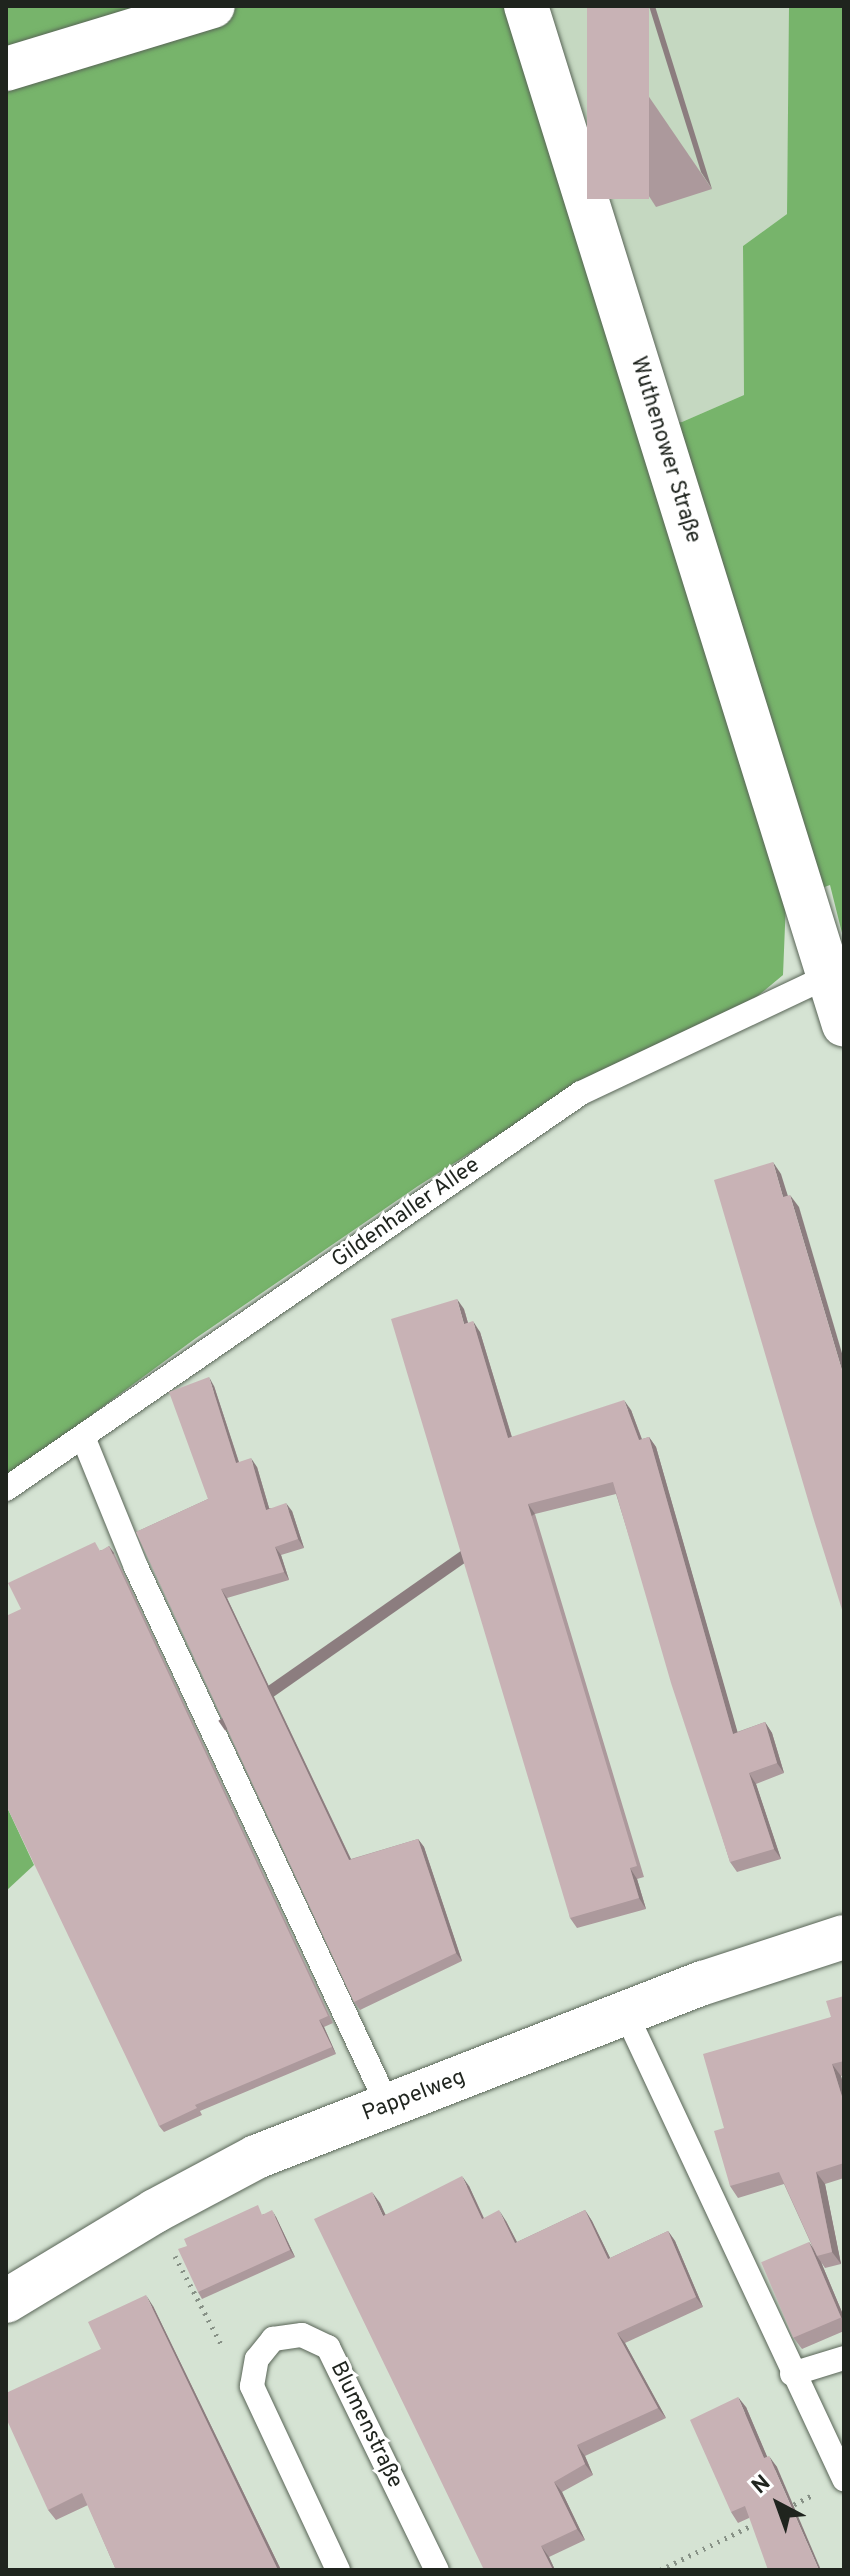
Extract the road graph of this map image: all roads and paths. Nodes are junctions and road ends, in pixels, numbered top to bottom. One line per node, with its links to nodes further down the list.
1 (213, 6): 3 (street)
2 (526, 6): 4 (street, Wuthenower Straße)
3 (6, 69)
4 (829, 976): 5 (street); 6 (lane, Gildenhaller Allee)
5 (844, 1025)
6 (83, 1437): 7 (lane, Gildenhaller Allee); 10 (lane)
7 (6, 1489)
8 (844, 1937): 9 (street, Pappelweg)
9 (626, 2014): 10 (street, Pappelweg); 14 (lane)
10 (388, 2106): 11 (street, Pappelweg)
11 (155, 2211): 12 (street, Pappelweg); 15 (path)
12 (6, 2301)
13 (844, 2358): 14 (lane)
14 (792, 2374): 16 (lane)
15 (252, 2386): 20 (lane); 21 (lane, Blumenstraße)
16 (844, 2479)
17 (816, 2494): 18 (path)
18 (773, 2515)
19 (759, 2522): 22 (path)
20 (338, 2570)
21 (437, 2570)
22 (660, 2570)

